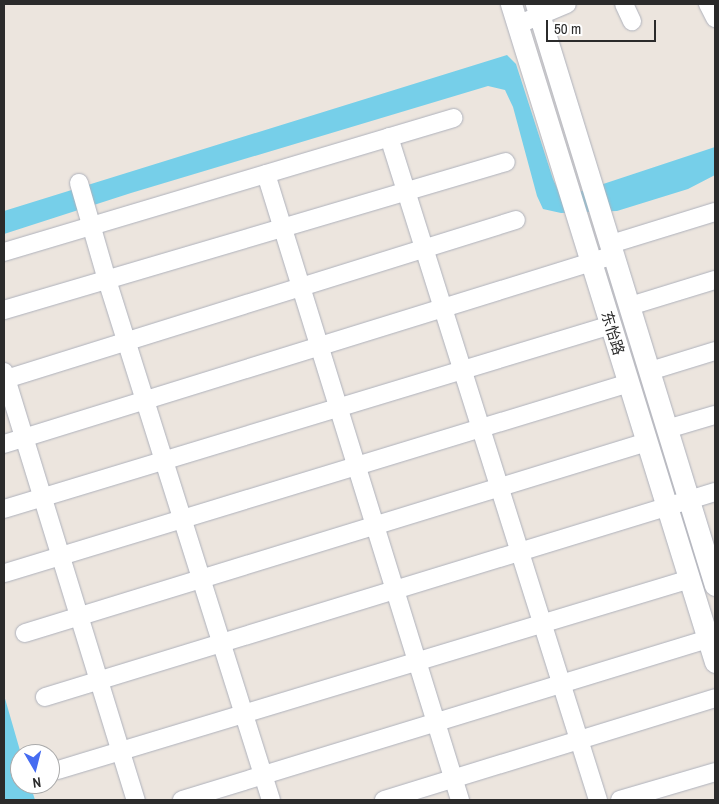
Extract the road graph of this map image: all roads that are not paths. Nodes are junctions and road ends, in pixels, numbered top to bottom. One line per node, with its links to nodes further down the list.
1 (510, 4): 8 (street, 东怡路)
2 (567, 4): 5 (street)
3 (624, 4): 7 (street)
4 (708, 4): 6 (street)
5 (538, 10): 8 (street); 19 (street, 东怡路)
6 (715, 18)
7 (632, 21)
8 (517, 25): 22 (street, 东怡路)
9 (453, 118): 10 (street)
10 (389, 137): 12 (street); 14 (street)
11 (506, 162): 14 (street)
12 (266, 174): 16 (street); 18 (street)
13 (79, 182): 16 (street)
14 (406, 192): 18 (street); 20 (street)
15 (715, 212): 19 (street)
16 (89, 220): 21 (street); 23 (street)
17 (516, 220): 20 (street)
18 (283, 228): 23 (street); 25 (street)
19 (610, 242): 22 (street); 26 (street, 东怡路)
20 (424, 248): 25 (street); 27 (street)
21 (4, 252)
22 (591, 263): 27 (street); 29 (street, 东怡路)
23 (107, 280): 28 (street); 30 (street)
24 (715, 280): 26 (street)
25 (301, 287): 30 (street); 31 (street)
26 (630, 306): 34 (street, 东怡路)
27 (443, 308): 31 (street); 33 (street)
28 (4, 310)
29 (611, 325): 33 (street); 36 (street, 东怡路)
30 (126, 341): 35 (street); 37 (street)
31 (320, 347): 37 (street); 38 (street)
32 (715, 351): 34 (street)
33 (463, 370): 38 (street); 40 (street)
34 (650, 371): 41 (street, 东怡路)
35 (5, 376): 42 (street)
36 (629, 383): 40 (street); 43 (street, 东怡路)
37 (145, 400): 42 (street); 45 (street)
38 (338, 408): 45 (street); 46 (street)
39 (715, 415): 41 (street)
40 (481, 428): 46 (street); 47 (street)
41 (668, 429): 50 (street, 东怡路)
42 (23, 438): 44 (street); 49 (street)
43 (648, 442): 47 (street); 51 (street, 东怡路)
44 (4, 444)
45 (164, 460): 49 (street); 53 (street)
46 (357, 466): 53 (street); 54 (street)
47 (500, 487): 54 (street); 55 (street)
48 (715, 492): 50 (street)
49 (42, 498): 52 (street); 56 (street)
50 (689, 500): 51 (street); 58 (street, 东怡路)
51 (668, 507): 55 (street); 60 (street, 东怡路)
52 (4, 509)
53 (182, 519): 56 (street); 59 (street)
54 (375, 525): 59 (street); 61 (street)
55 (520, 552): 61 (street); 63 (street)
56 (60, 556): 57 (street); 62 (street)
57 (5, 573)
58 (714, 577)
59 (201, 579): 62 (street); 66 (street)
60 (690, 579): 63 (street); 65 (street, 东怡路)
61 (395, 590): 66 (street); 67 (street)
62 (79, 616): 64 (street); 69 (street)
63 (543, 624): 67 (street); 70 (street)
64 (25, 633)
65 (708, 639): 68 (street, 东怡路); 70 (street)
66 (221, 643): 69 (street); 73 (street)
67 (417, 662): 73 (street); 74 (street)
68 (715, 662)
69 (98, 680): 71 (street); 76 (street)
70 (562, 684): 74 (street); 75 (street)
71 (45, 696)
72 (715, 698): 75 (street)
73 (244, 714): 76 (street); 79 (street)
74 (436, 723): 79 (street); 80 (street)
75 (580, 740): 80 (street); 86 (street)
76 (120, 751): 77 (street); 81 (street)
77 (60, 769)
78 (715, 772): 87 (street)
79 (263, 775): 82 (street); 83 (street)
80 (454, 779): 84 (street); 85 (street)
81 (136, 800)
82 (182, 800)
83 (271, 800)
84 (384, 800)
85 (460, 800)
86 (598, 800)
87 (620, 800)

